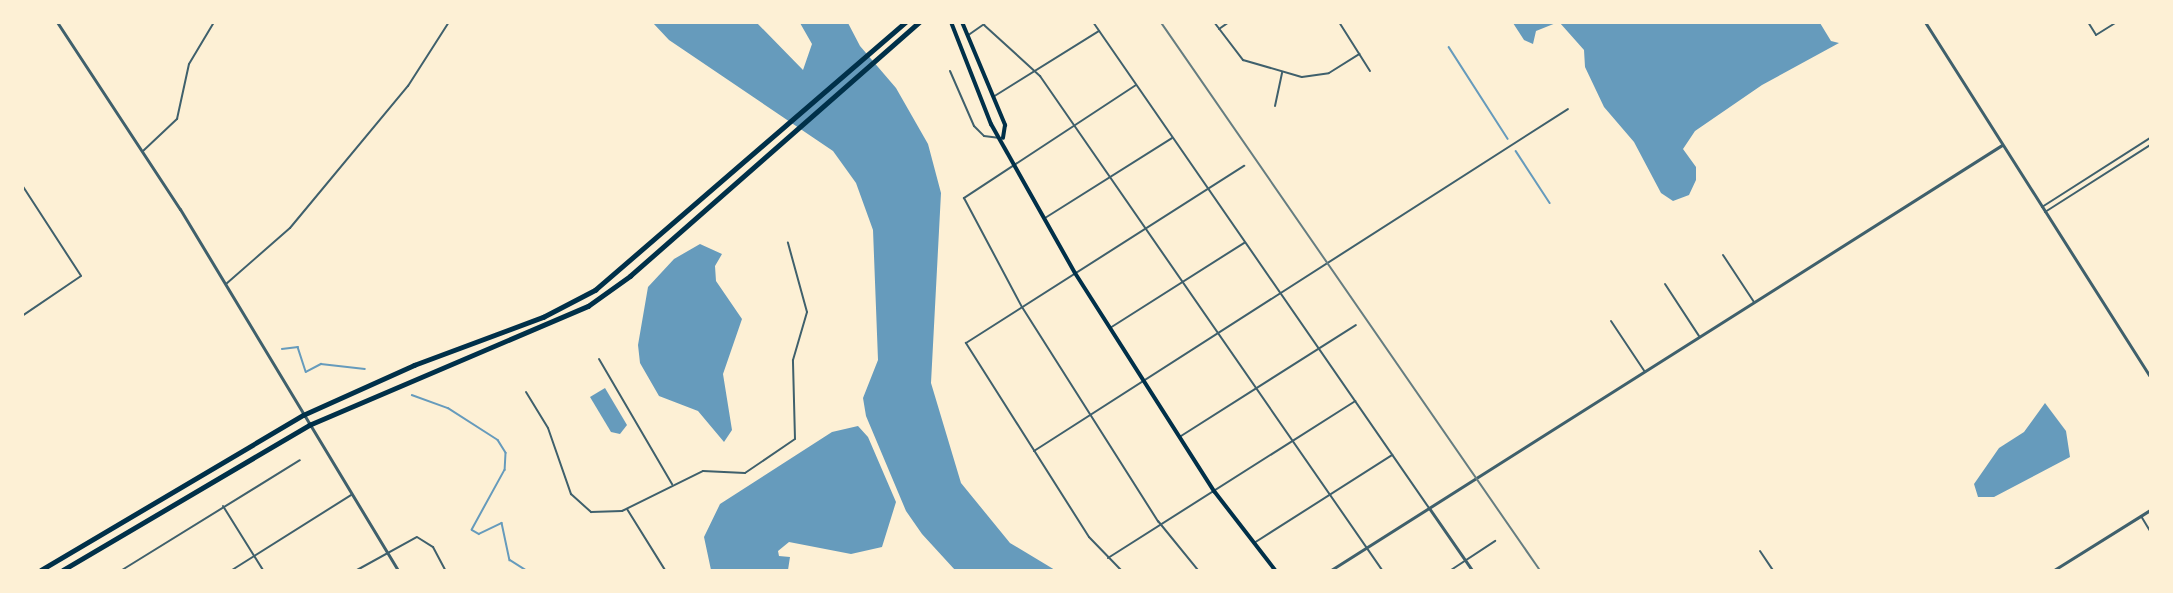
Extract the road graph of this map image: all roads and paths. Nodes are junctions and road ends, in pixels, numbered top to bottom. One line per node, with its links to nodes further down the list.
1 (57, 22): 34 (street)
2 (214, 22): 34 (street)
3 (449, 22): 49 (street)
4 (906, 22): 68 (highway)
5 (919, 22): 70 (highway)
6 (951, 22): 30 (main road)
7 (962, 22): 18 (main road)
8 (1093, 22): 17 (street)
9 (1214, 22): 16 (street)
10 (1229, 22): 16 (street)
11 (1339, 22): 19 (street)
12 (1925, 22): 33 (street)
13 (2088, 22): 14 (street)
14 (2116, 22)
15 (986, 24): 18 (street); 21 (street)
16 (1219, 29): 23 (street)
17 (1099, 31): 21 (street); 24 (street)
18 (967, 36): 25 (main road)
19 (1359, 54): 22 (street); 23 (street)
20 (950, 71): 30 (street)
21 (1036, 71): 25 (street); 28 (street)
22 (1370, 71)
23 (1282, 72): 26 (street)
24 (1136, 85): 28 (street); 29 (street)
25 (993, 97): 30 (main road)
26 (1275, 106)
27 (1568, 110): 51 (street)
28 (1074, 125): 35 (street); 37 (street)
29 (1172, 137): 37 (street); 39 (street)
30 (1003, 138): 35 (main road)
31 (2151, 138): 40 (street)
32 (2151, 144): 41 (street)
33 (2002, 145): 40 (street); 52 (street)
34 (143, 151): 49 (street)
35 (1015, 162): 42 (main road); 53 (street)
36 (1244, 166): 39 (street)
37 (1110, 177): 42 (street); 43 (street)
38 (22, 185): 54 (street)
39 (1209, 189): 43 (street); 44 (street)
40 (2042, 207): 41 (street)
41 (2045, 212): 63 (street)
42 (1045, 218): 47 (main road)
43 (1146, 229): 47 (street); 48 (street)
44 (1245, 242): 48 (street); 51 (street)
45 (788, 243): 76 (street)
46 (1723, 255): 52 (street)
47 (1075, 273): 53 (street); 57 (main road)
48 (1183, 282): 57 (street); 58 (street)
49 (226, 284): 68 (street)
50 (1665, 284): 59 (street)
51 (1282, 295): 58 (street); 60 (street)
52 (1754, 302): 59 (street)
53 (1022, 307): 69 (street); 73 (street)
54 (22, 316)
55 (1611, 321): 62 (street)
56 (1356, 326): 60 (street)
57 (1110, 328): 64 (main road)
58 (1220, 335): 64 (street); 65 (street)
59 (1699, 336): 62 (street)
60 (1319, 348): 65 (street); 67 (street)
61 (599, 359): 76 (street)
62 (1645, 372): 81 (street)
63 (2151, 376)
64 (1144, 382): 69 (street); 71 (main road)
65 (1256, 388): 71 (street); 72 (street)
66 (526, 392): 82 (street)
67 (1355, 401): 72 (street); 74 (street)
68 (303, 415): 70 (street); 95 (highway)
69 (1091, 416): 73 (street); 85 (street)
70 (309, 425): 78 (street); 96 (highway)
71 (1179, 437): 77 (main road)
72 (1292, 441): 77 (street); 79 (street)
73 (1034, 451): 93 (street)
74 (1392, 455): 79 (street); 81 (street)
75 (300, 460): 80 (street)
76 (672, 484): 82 (street)
77 (1214, 491): 85 (street); 88 (main road)
78 (352, 494): 91 (street); 92 (street)
79 (1330, 494): 88 (street); 89 (street)
80 (223, 506): 92 (street); 97 (street)
81 (1429, 508): 89 (street); 94 (street)
82 (627, 509): 103 (street)
83 (2151, 510): 84 (street)
84 (2141, 516): 86 (street); 112 (street)
85 (1160, 525): 93 (street); 105 (street)
86 (2151, 531)
87 (1495, 541): 94 (street)
88 (1254, 543): 106 (main road)
89 (1366, 548): 107 (street); 108 (street)
90 (1760, 551): 111 (street)
91 (387, 552): 100 (street); 101 (street); 102 (street)
92 (255, 556): 98 (street); 99 (street)
93 (1108, 558): 104 (street)
94 (1466, 561): 109 (street); 110 (street)
95 (41, 570)
96 (63, 570)
97 (122, 570)
98 (232, 570)
99 (264, 570)
100 (357, 570)
101 (398, 570)
102 (445, 570)
103 (665, 570)
104 (1121, 570)
105 (1198, 570)
106 (1275, 570)
107 (1331, 570)
108 (1382, 570)
109 (1451, 570)
110 (1472, 570)
111 (1773, 570)
112 (2055, 570)

